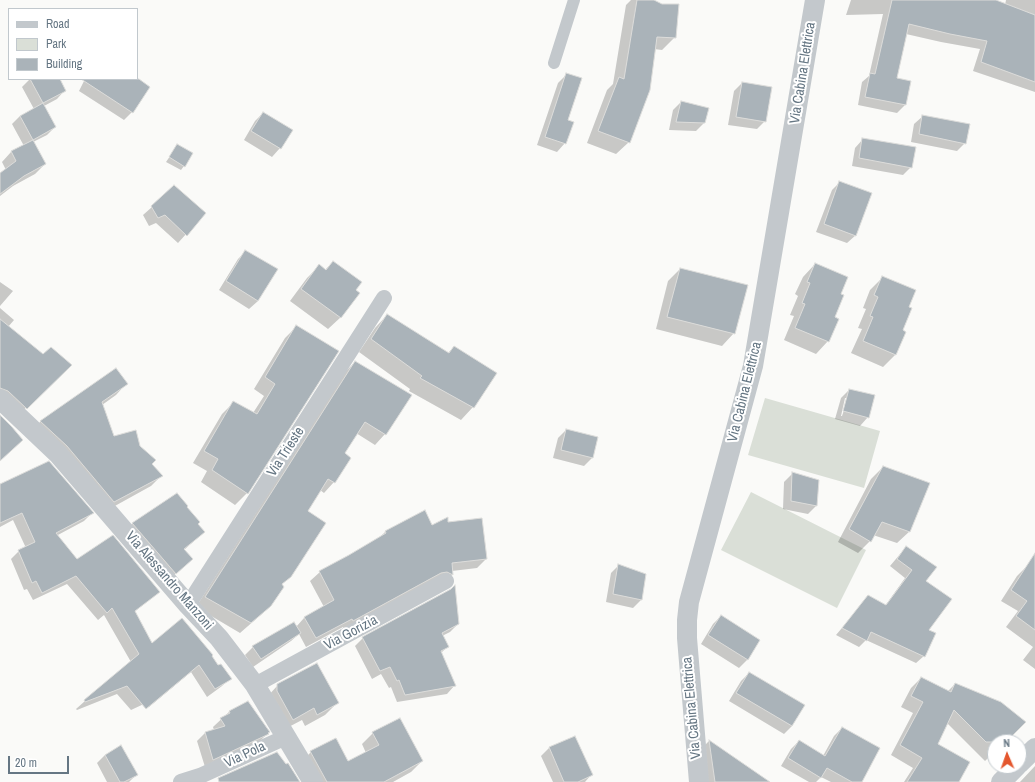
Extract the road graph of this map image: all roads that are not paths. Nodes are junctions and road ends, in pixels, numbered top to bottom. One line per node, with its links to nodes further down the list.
1 (574, 0): 3 (street)
2 (815, 0): 15 (street, Via Cabina Elettrica)
3 (554, 63)
4 (384, 298): 7 (street, Via Trieste)
5 (0, 399): 7 (street, Via Alessandro Manzoni)
6 (446, 581): 8 (street, Via Gorizia)
7 (188, 605): 8 (street, Via Alessandro Manzoni)
8 (255, 685): 9 (street, Via Alessandro Manzoni)
9 (286, 737): 13 (street, Via Pola); 14 (street, Via Alessandro Manzoni)
10 (1035, 748): 11 (street)
11 (1027, 756)
12 (1009, 774): 16 (street)
13 (181, 782)
14 (313, 782)
15 (699, 782)
16 (1001, 782)

